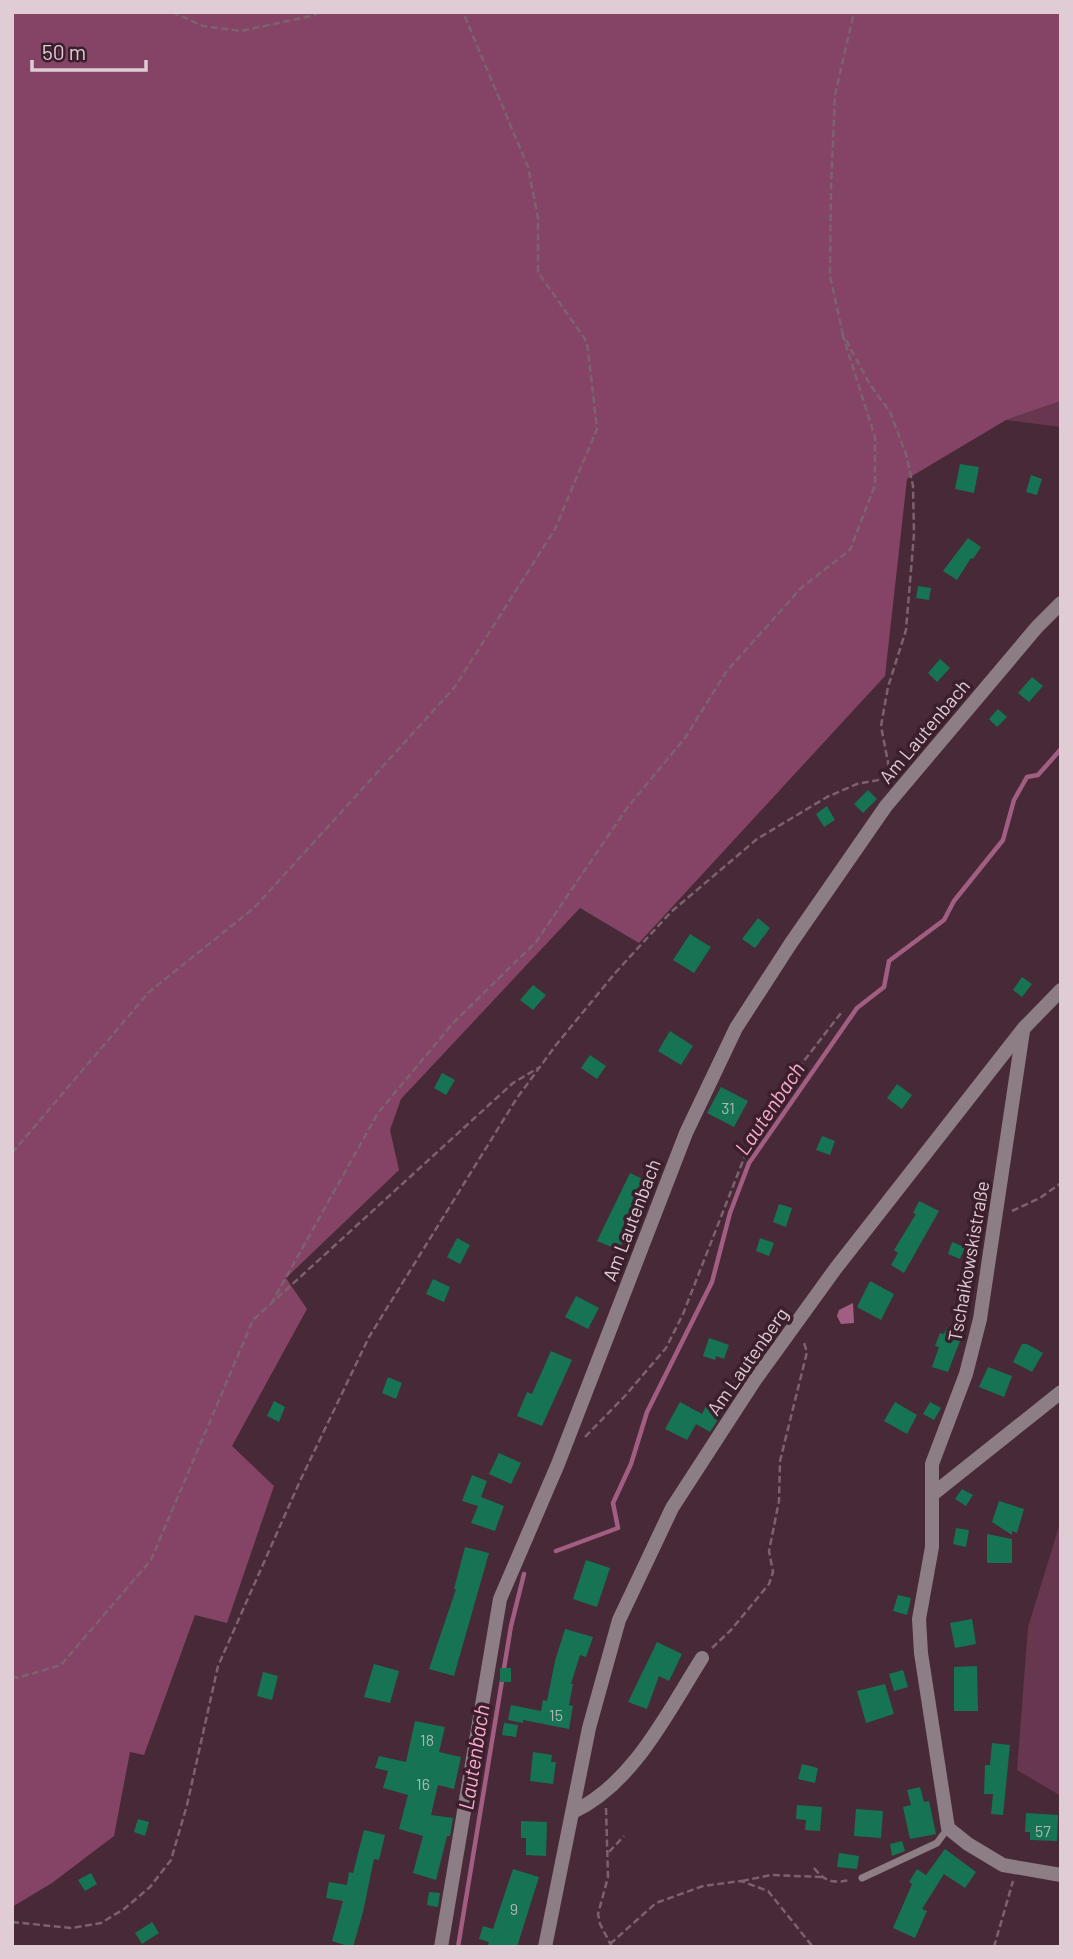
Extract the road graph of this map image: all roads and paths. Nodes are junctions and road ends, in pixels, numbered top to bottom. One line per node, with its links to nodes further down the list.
1 (172, 12): 2 (path)
2 (320, 12)
3 (463, 12): 13 (path)
4 (854, 12): 5 (path)
5 (842, 333): 7 (path); 16 (path)
6 (1061, 603): 8 (street, Am Lautenbach)
7 (891, 778): 8 (path); 12 (path)
8 (903, 788): 36 (street, Am Lautenbach)
9 (1061, 990): 11 (street, Am Lautenberg)
10 (841, 1013): 19 (path)
11 (1023, 1030): 15 (street, Tschaikowskistraße); 17 (street, Am Lautenberg)
12 (541, 1066): 16 (path); 34 (path)
13 (12, 1153)
14 (1061, 1184): 15 (path)
15 (995, 1219): 20 (street, Tschaikowskistraße)
16 (271, 1304): 22 (path)
17 (798, 1321): 21 (path); 24 (street, Am Lautenberg)
18 (1061, 1392): 20 (street)
19 (577, 1445)
20 (933, 1494): 25 (street, Tschaikowskistraße)
21 (702, 1658): 23 (street)
22 (12, 1676)
23 (608, 1789): 24 (street); 27 (path)
24 (573, 1812): 37 (street, Am Lautenberg)
25 (948, 1828): 28 (street); 32 (lane)
26 (624, 1836): 27 (path)
27 (609, 1852): 35 (path)
28 (1014, 1867): 30 (street); 39 (path)
29 (814, 1868): 31 (path)
30 (1061, 1875)
31 (822, 1877): 32 (path); 33 (path)
32 (862, 1878)
33 (741, 1881): 35 (path); 38 (path)
34 (12, 1922)
35 (611, 1945)
36 (441, 1947)
37 (545, 1947)
38 (813, 1947)
39 (994, 1947)

